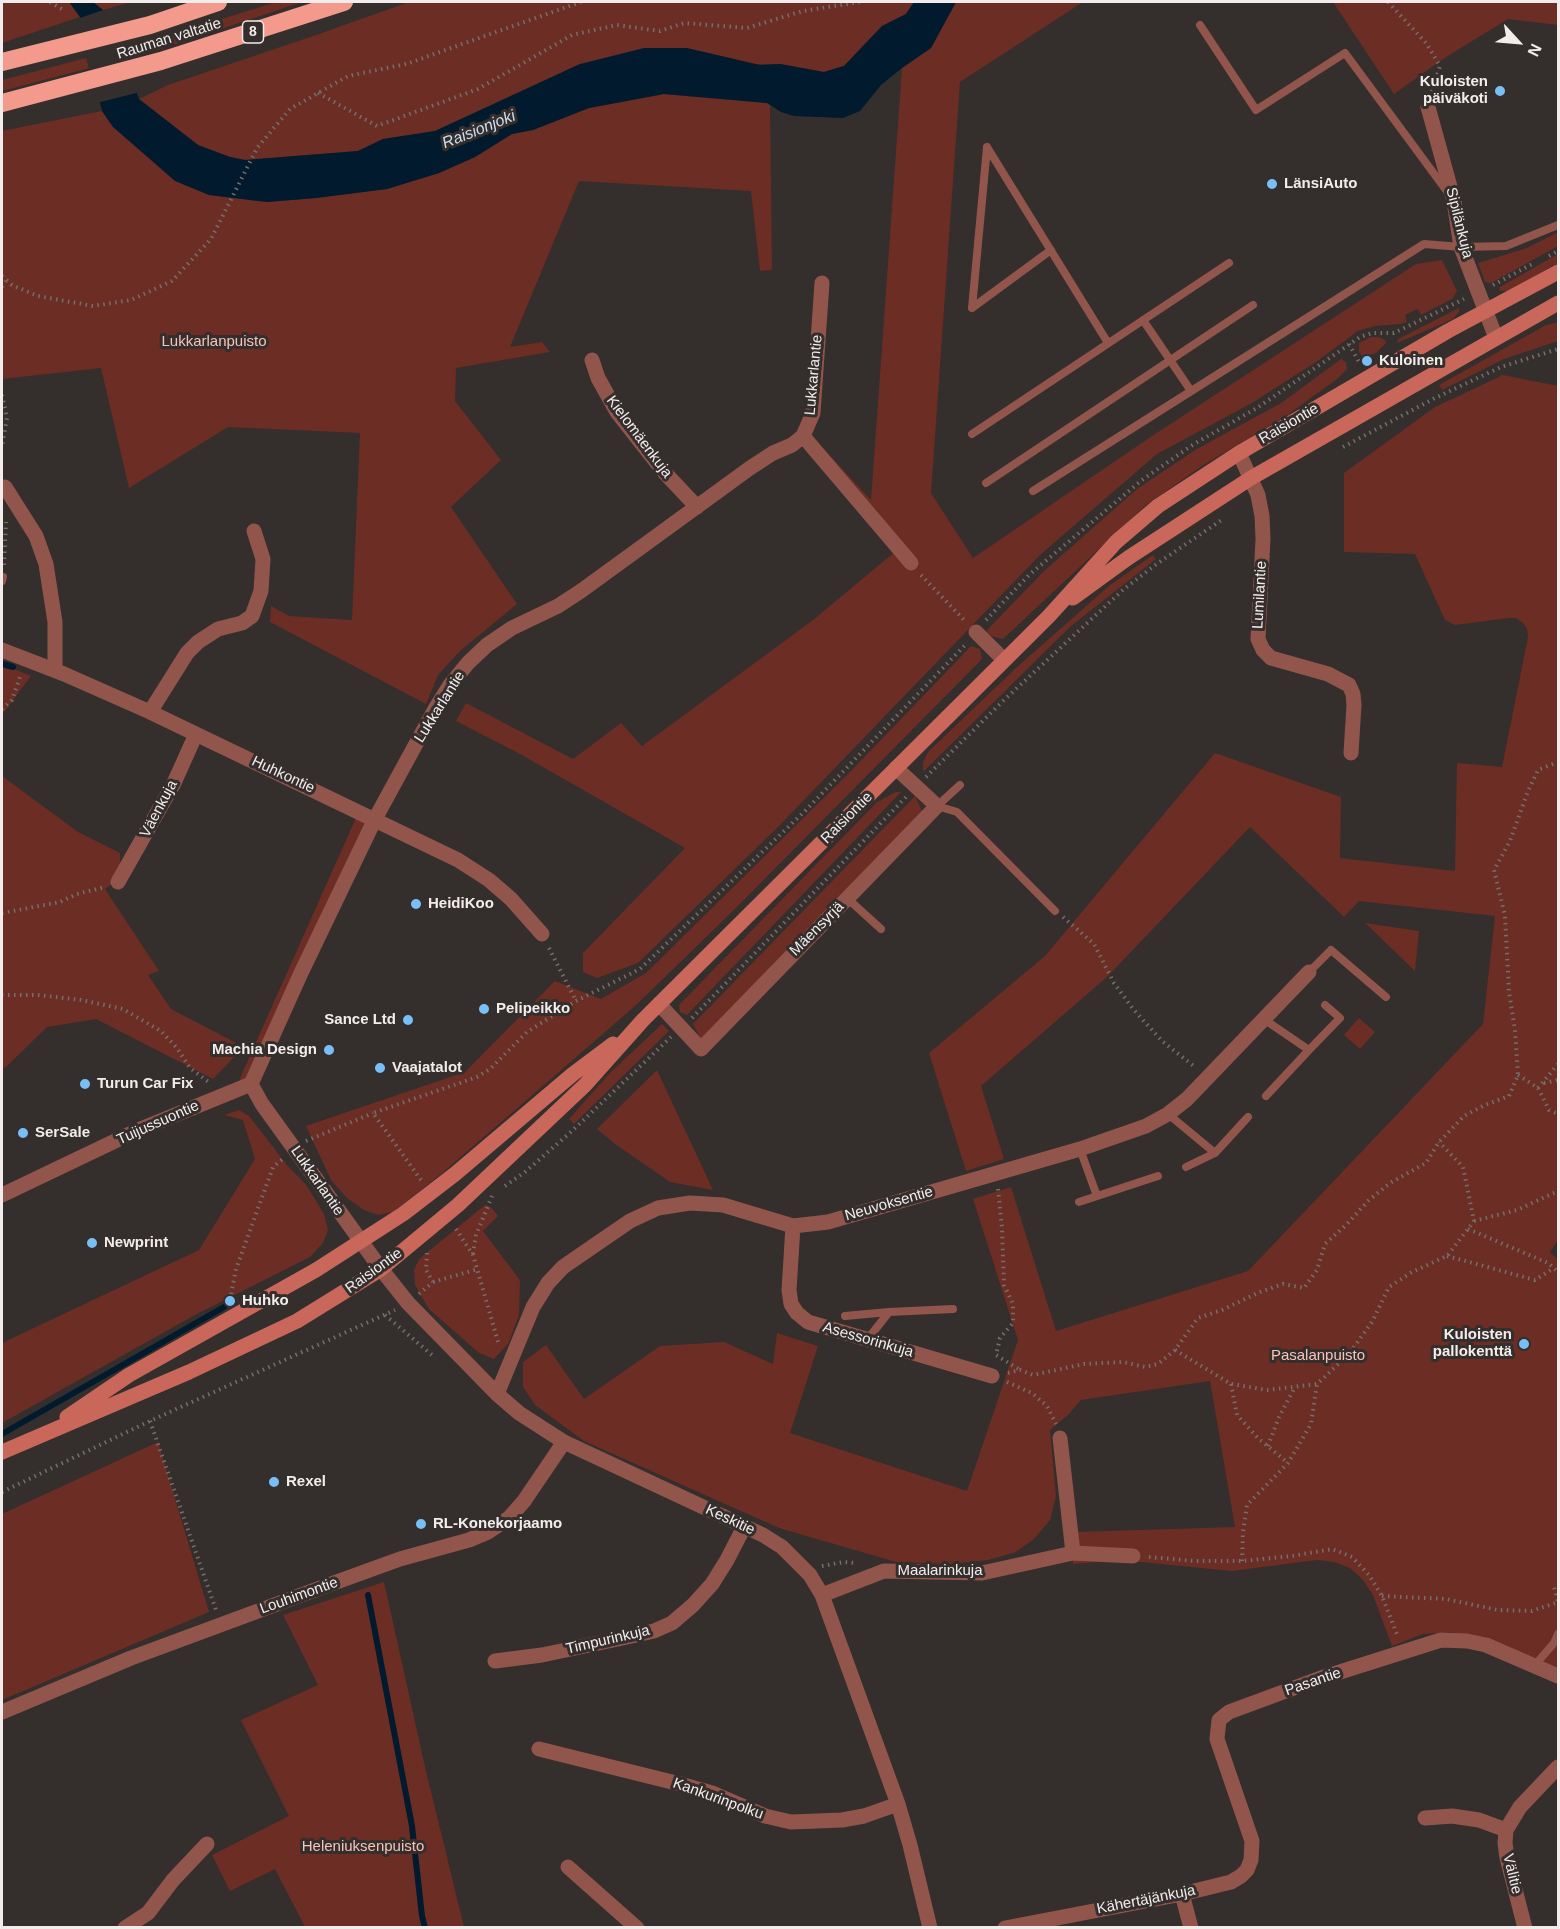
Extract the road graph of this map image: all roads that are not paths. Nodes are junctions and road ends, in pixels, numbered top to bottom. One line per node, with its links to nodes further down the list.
1 (218, 2): 4 (highway, Rauman valtatie)
2 (344, 2): 5 (highway, Rauman valtatie / 8)
3 (1200, 25): 7 (lane)
4 (2, 62)
5 (2, 103)
6 (1428, 107): 7 (street, Sipilänkuja)
7 (1454, 201): 9 (street, Sipilänkuja)
8 (1558, 225): 9 (lane)
9 (1461, 247): 16 (street, Sipilänkuja); 22 (lane)
10 (1051, 250): 10 (lane); 19 (lane)
11 (1229, 263): 17 (lane)
12 (1558, 272): 16 (main road, Raisiontie)
13 (822, 283): 24 (street, Lukkarlantie)
14 (1558, 303): 18 (main road, Raisiontie)
15 (1253, 305): 21 (lane)
16 (1486, 311): 18 (street, Sipilänkuja); 25 (main road, Raisiontie)
17 (1143, 320): 19 (lane); 21 (lane)
18 (1496, 338): 26 (main road, Raisiontie)
19 (1108, 343): 23 (lane)
20 (592, 360): 30 (street, Kielomäenkuja)
21 (1170, 360): 22 (lane); 27 (lane)
22 (1191, 391): 29 (lane)
23 (972, 434)
24 (803, 436): 30 (street, Lukkarlantie); 32 (street)
25 (1239, 453): 26 (street, Lumilantie); 33 (main road, Raisiontie)
26 (1251, 478): 33 (main road, Raisiontie); 40 (street, Lumilantie)
27 (986, 483)
28 (5, 487): 37 (street)
29 (1033, 490)
30 (697, 507): 44 (street, Lukkarlantie)
31 (254, 531): 38 (street)
32 (911, 563)
33 (1049, 616): 36 (main road, Raisiontie)
34 (976, 632): 36 (street)
35 (2, 650): 37 (street, Huhkontie)
36 (1004, 660): 41 (main road, Raisiontie)
37 (56, 670): 38 (street, Huhkontie)
38 (150, 712): 39 (street, Huhkontie)
39 (195, 734): 44 (street, Huhkontie); 45 (street, Väenkuja)
40 (1351, 753)
41 (896, 768): 43 (street); 52 (main road, Raisiontie)
42 (960, 785): 43 (lane)
43 (937, 806): 46 (street, Mäensyrjä); 47 (lane)
44 (375, 819): 49 (street, Huhkontie); 57 (street, Lukkarlantie)
45 (118, 882)
46 (848, 898): 48 (lane); 52 (street, Mäensyrjä)
47 (1055, 911)
48 (881, 929)
49 (542, 934)
50 (1309, 972): 51 (lane); 55 (street, Neuvoksentie)
51 (1386, 998)
52 (659, 1004): 54 (main road, Raisiontie)
53 (1325, 1005): 56 (lane)
54 (644, 1020): 69 (main road, Raisiontie); 70 (main road, Raisiontie)
55 (1265, 1020): 56 (lane); 59 (street, Neuvoksentie)
56 (1309, 1050): 58 (lane)
57 (251, 1084): 65 (street, Tuijussuontie); 69 (street, Lukkarlantie)
58 (1266, 1096)
59 (1168, 1114): 61 (street, Neuvoksentie); 62 (lane)
60 (1248, 1117): 62 (lane)
61 (1080, 1149): 66 (lane); 68 (street, Neuvoksentie)
62 (1215, 1154): 63 (lane)
63 (1186, 1167)
64 (1158, 1176): 66 (lane)
65 (2, 1196)
66 (1097, 1196): 67 (lane)
67 (1079, 1202)
68 (794, 1226): 74 (street, Asessorinkuja); 76 (street, Neuvoksentie)
69 (360, 1242): 70 (street, Keskitie); 77 (main road, Raisiontie)
70 (381, 1269): 76 (street, Keskitie); 77 (main road, Raisiontie)
71 (952, 1308): 72 (lane)
72 (889, 1312): 73 (lane); 74 (lane)
73 (844, 1316)
74 (867, 1340): 75 (street, Asessorinkuja)
75 (992, 1376)
76 (497, 1394): 79 (street, Keskitie)
77 (43, 1433): 80 (main road, Raisiontie)
78 (1060, 1438): 82 (street)
79 (564, 1442): 81 (street, Keskitie); 89 (street, Louhimontie)
80 (2, 1452)
81 (744, 1527): 84 (street, Keskitie); 86 (street, Timpurinkuja)
82 (1072, 1553): 83 (street, Maalarinkuja); 84 (street, Maalarinkuja)
83 (1133, 1556)
84 (822, 1595): 92 (street, Keskitie)
85 (1558, 1634): 87 (lane)
86 (495, 1661)
87 (1535, 1665): 88 (street, Pasantie); 97 (street, Pasantie)
88 (1558, 1676)
89 (2, 1712)
90 (539, 1749): 92 (street, Kankurinpolku)
91 (1558, 1767): 94 (street)
92 (898, 1804): 101 (street, Keskitie)
93 (1425, 1818): 94 (street)
94 (1506, 1830): 104 (street, Välitie)
95 (207, 1844): 99 (street)
96 (568, 1867): 100 (street)
97 (1247, 1870): 98 (street, Kähertäjänkuja)
98 (1182, 1894): 102 (street, Kähertäjänkuja); 103 (street)
99 (125, 1928)
100 (637, 1928)
101 (930, 1928)
102 (1005, 1928)
103 (1191, 1928)
104 (1525, 1928)

